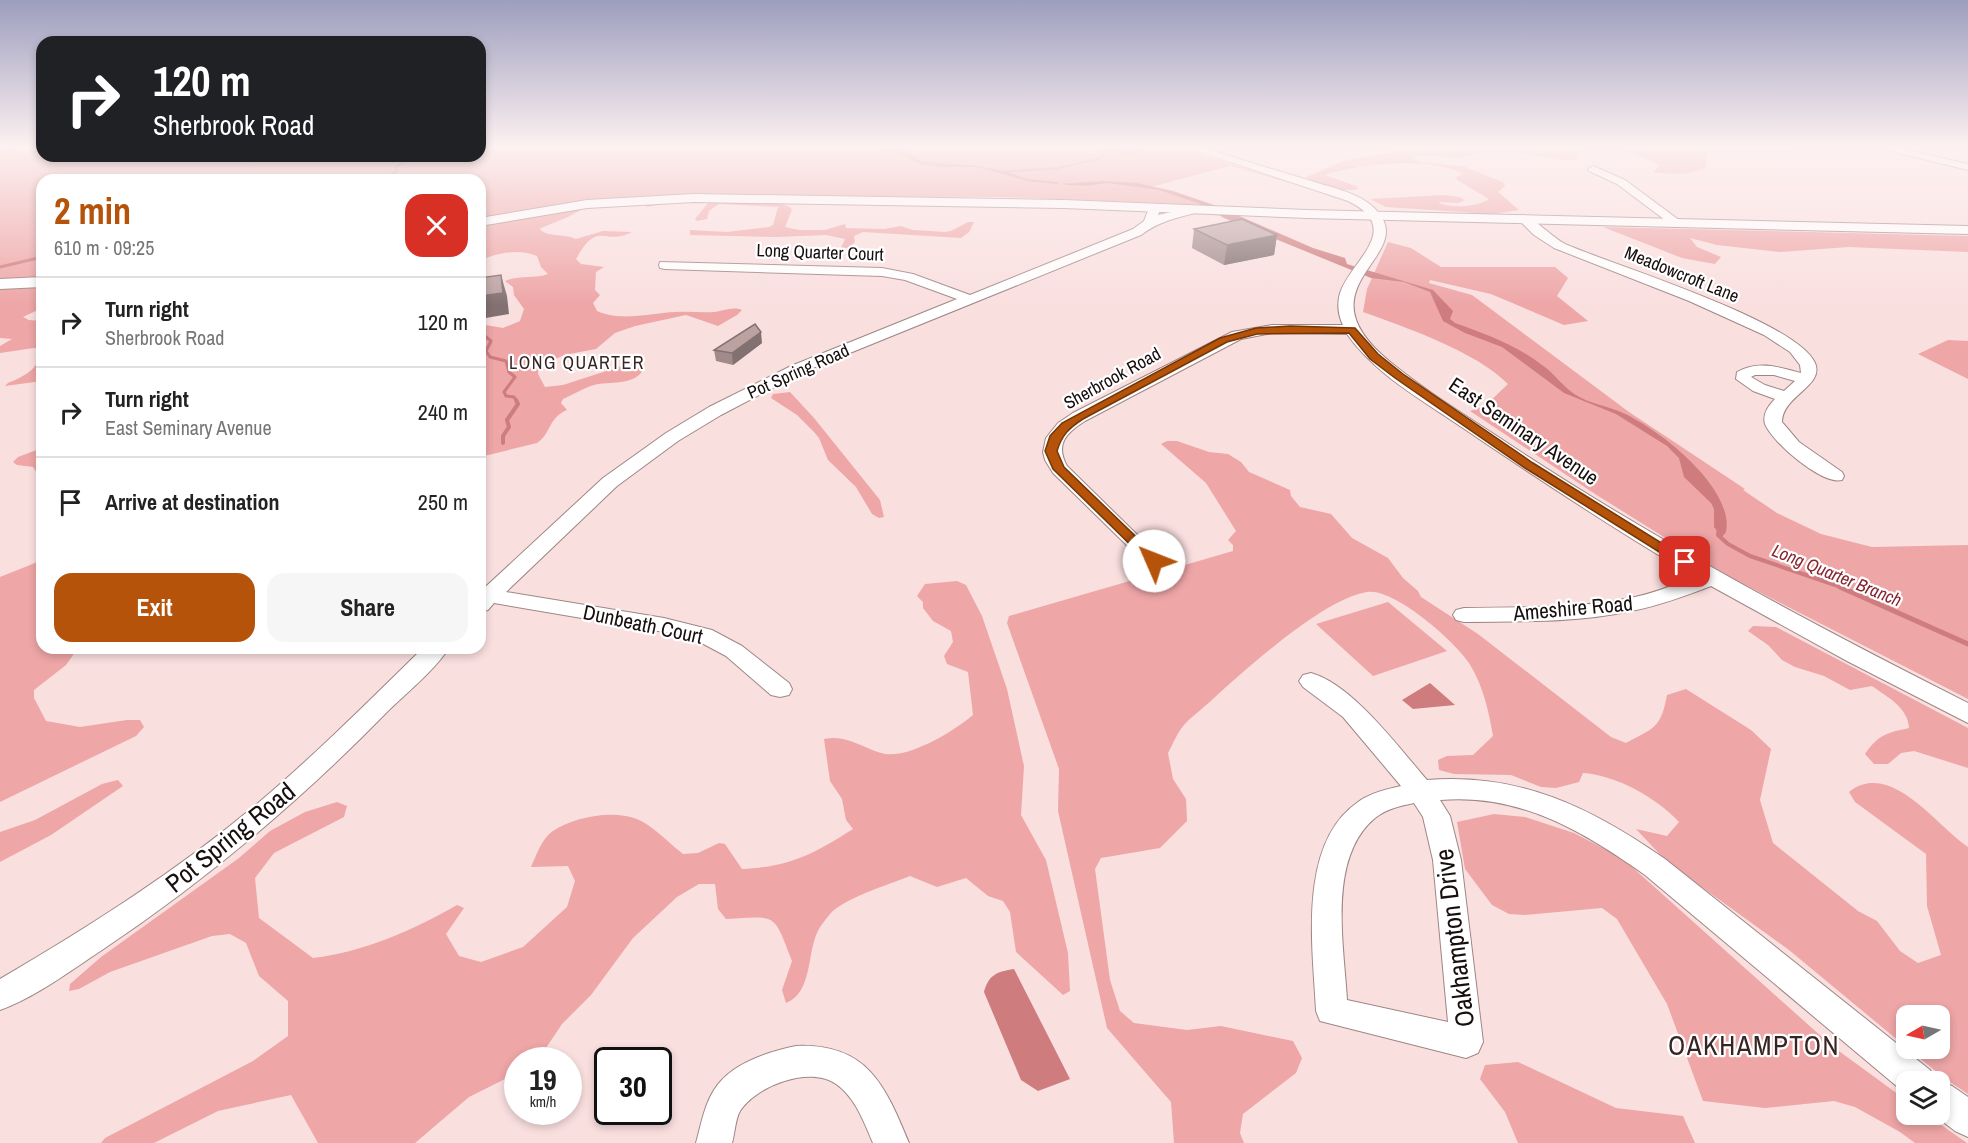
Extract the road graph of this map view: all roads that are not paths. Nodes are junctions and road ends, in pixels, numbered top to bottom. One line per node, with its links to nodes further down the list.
1 (654, 199): 8 (main road)
2 (709, 199): 5 (main road)
3 (1351, 199): 6 (street)
4 (1645, 199): 9 (street)
5 (1152, 215): 6 (main road); 14 (street, Pot Spring Road)
6 (1375, 216): 7 (main road); 15 (street, East Seminary Avenue)
7 (1524, 219): 9 (main road); 16 (street, Meadowcroft Lane)
8 (486, 221)
9 (1677, 223): 10 (main road)
10 (1968, 230)
11 (665, 265): 14 (street, Long Quarter Court)
12 (36, 282): 13 (main road)
13 (0, 284)
14 (969, 299): 21 (street, Pot Spring Road)
15 (1352, 330): 19 (street, Sherbrook Road); 20 (street, East Seminary Avenue)
16 (1806, 379): 17 (street); 17 (street)
17 (1786, 397): 18 (street)
18 (1835, 476)
19 (1154, 561)
20 (1713, 578): 23 (street, Ameshire Road); 27 (street, East Seminary Avenue)
21 (486, 600)
22 (486, 601): 26 (street, Dunbeath Court)
23 (1464, 615)
24 (431, 654): 29 (street, Pot Spring Road)
25 (1311, 681): 28 (street, Oakhampton Drive)
26 (780, 689)
27 (1968, 714)
28 (1421, 791): 28 (street, Oakhampton Drive); 30 (street, Oakhampton Drive)
29 (0, 996)
30 (1905, 1071)
31 (1950, 1106): 32 (street)
32 (1968, 1119)
33 (714, 1143): 34 (street)
34 (891, 1143)

